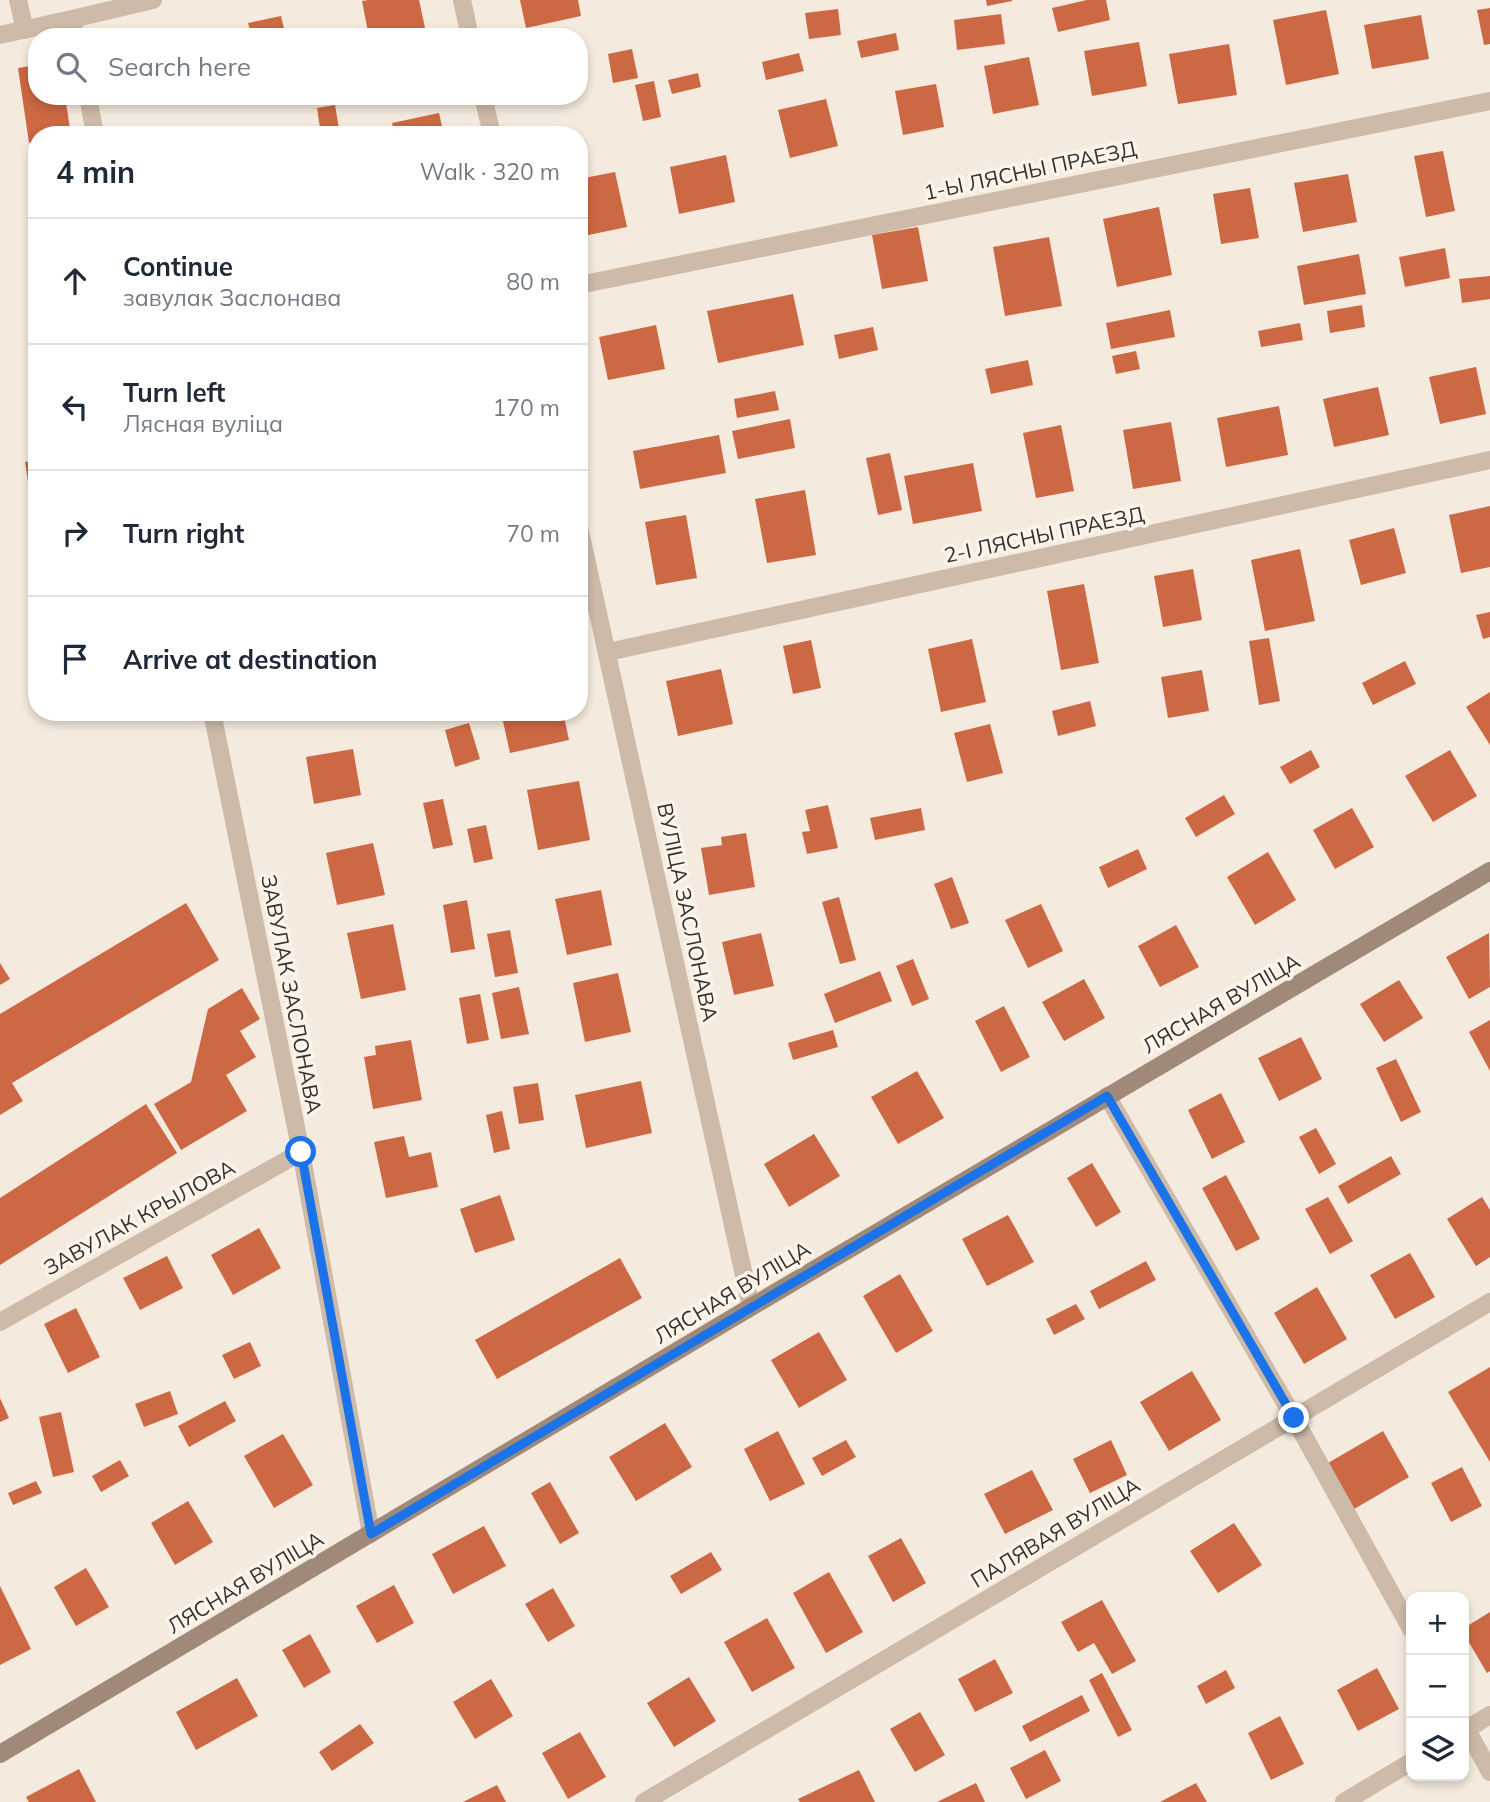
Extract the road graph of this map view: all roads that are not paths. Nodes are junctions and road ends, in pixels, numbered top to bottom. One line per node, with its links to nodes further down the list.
1 (18, 0): 7 (street)
2 (153, 0): 4 (street)
3 (462, 0): 6 (street)
4 (131, 3): 5 (street)
5 (74, 28)
6 (468, 28)
7 (25, 30): 8 (street); 9 (street)
8 (28, 30)
9 (0, 36)
10 (1490, 101): 15 (street, 1-Ы ЛЯСНЫ ПРАЕЗД)
11 (90, 105): 13 (street)
12 (485, 105): 14 (street)
13 (93, 126)
14 (490, 126)
15 (588, 283)
16 (1490, 460): 18 (street, 2-І ЛЯСНЫ ПРАЕЗД)
17 (588, 566): 18 (street, ВУЛІЦА ЗАСЛОНАВА)
18 (608, 652): 24 (street, ВУЛІЦА ЗАСЛОНАВА)
19 (214, 721): 22 (street, ЗАВУЛАК ЗАСЛОНАВА)
20 (1490, 871): 21 (main road, ЛЯСНАЯ ВУЛІЦА)
21 (1107, 1096): 24 (main road, ЛЯСНАЯ ВУЛІЦА); 26 (street)
22 (301, 1152): 25 (street, ЗАВУЛАК КРЫЛОВА); 27 (street, ЗАВУЛАК ЗАСЛОНАВА)
23 (1490, 1302): 26 (street, ПАЛЯВАЯ ВУЛІЦА)
24 (751, 1307): 27 (main road, ЛЯСНАЯ ВУЛІЦА)
25 (0, 1322)
26 (1294, 1418): 28 (street); 35 (street, ПАЛЯВАЯ ВУЛІЦА)
27 (371, 1534): 32 (main road, ЛЯСНАЯ ВУЛІЦА)
28 (1406, 1620)
29 (1490, 1715): 30 (street)
30 (1469, 1726)
31 (1469, 1735): 34 (street)
32 (0, 1754)
33 (1406, 1765): 36 (street)
34 (1490, 1772)
35 (644, 1802)
36 (1344, 1802)

